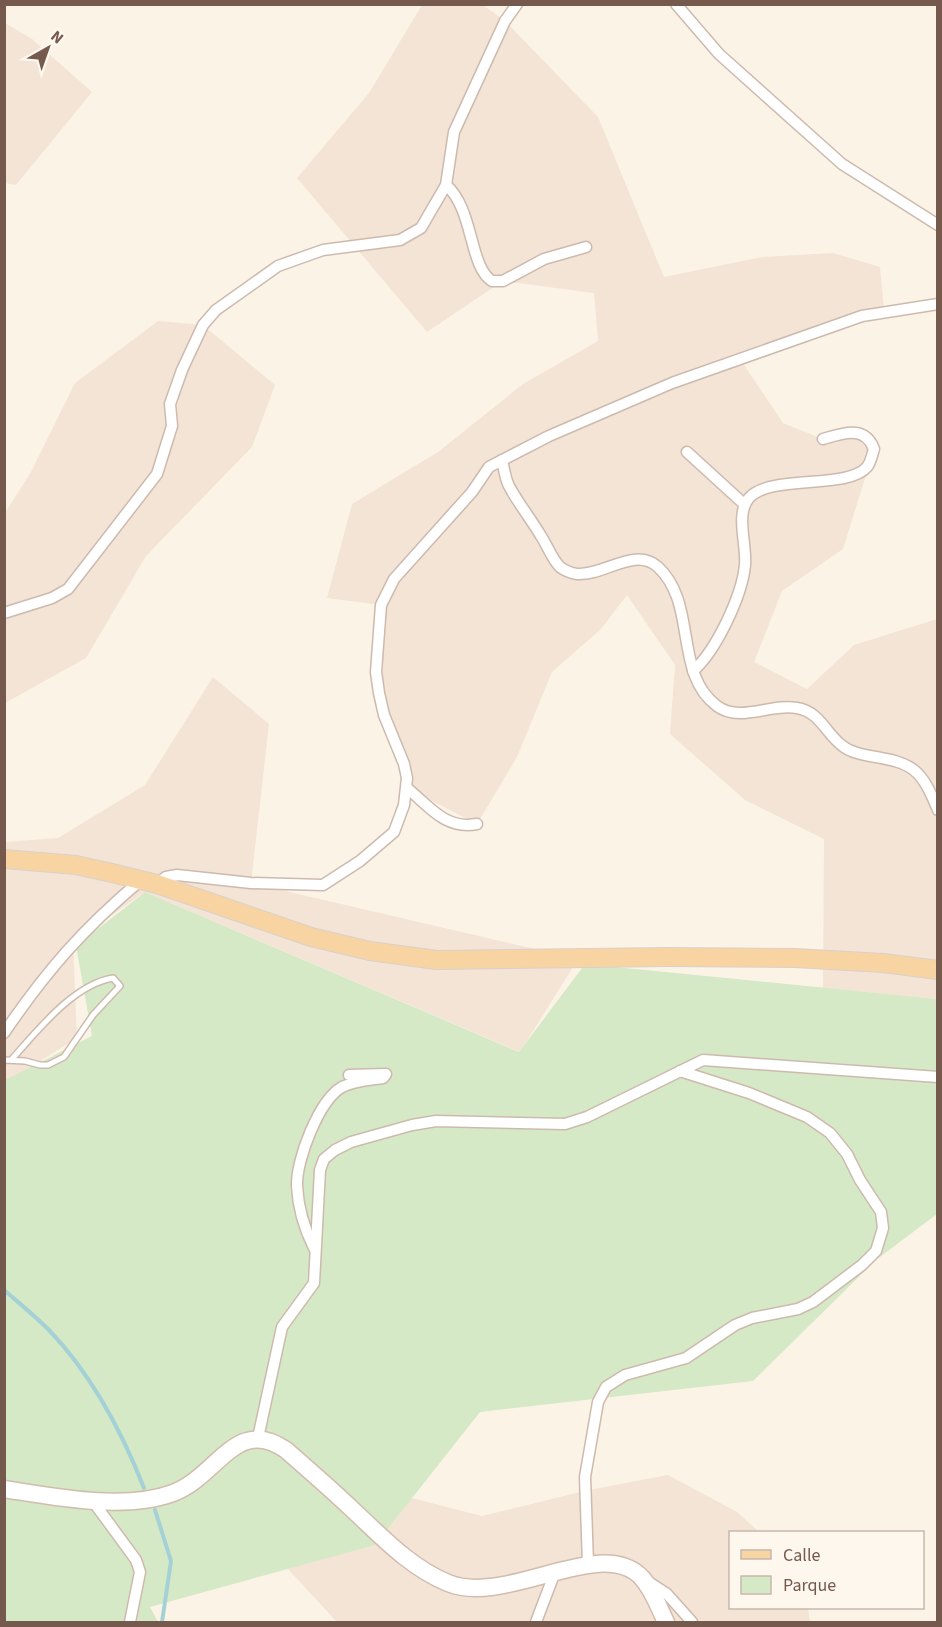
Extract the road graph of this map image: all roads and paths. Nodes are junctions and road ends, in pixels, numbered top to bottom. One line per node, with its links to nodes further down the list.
1 (517, 4): 3 (street)
2 (676, 4): 4 (street)
3 (446, 184): 5 (street); 11 (street)
4 (938, 225)
5 (586, 246)
6 (938, 304): 9 (street)
7 (824, 439): 10 (street)
8 (687, 452): 10 (street)
9 (502, 460): 12 (street); 13 (street)
10 (744, 504): 12 (street)
11 (4, 613)
12 (693, 671): 14 (street)
13 (407, 788): 15 (street); 17 (street)
14 (938, 810)
15 (477, 824)
16 (4, 859): 17 (main road)
17 (149, 882): 18 (main road); 19 (street)
18 (938, 970)
19 (4, 1033)
20 (12, 1059): 20 (lane); 21 (lane)
21 (4, 1060)
22 (680, 1071): 24 (street); 25 (street); 29 (street)
23 (349, 1075): 25 (street)
24 (938, 1077)
25 (314, 1248): 26 (street)
26 (258, 1437): 28 (street); 30 (street)
27 (4, 1489): 28 (street)
28 (92, 1500): 32 (street)
29 (588, 1564): 30 (street); 31 (street)
30 (555, 1572): 33 (street)
31 (643, 1579): 34 (street); 35 (street)
32 (130, 1623)
33 (536, 1623)
34 (666, 1623)
35 (692, 1623)

